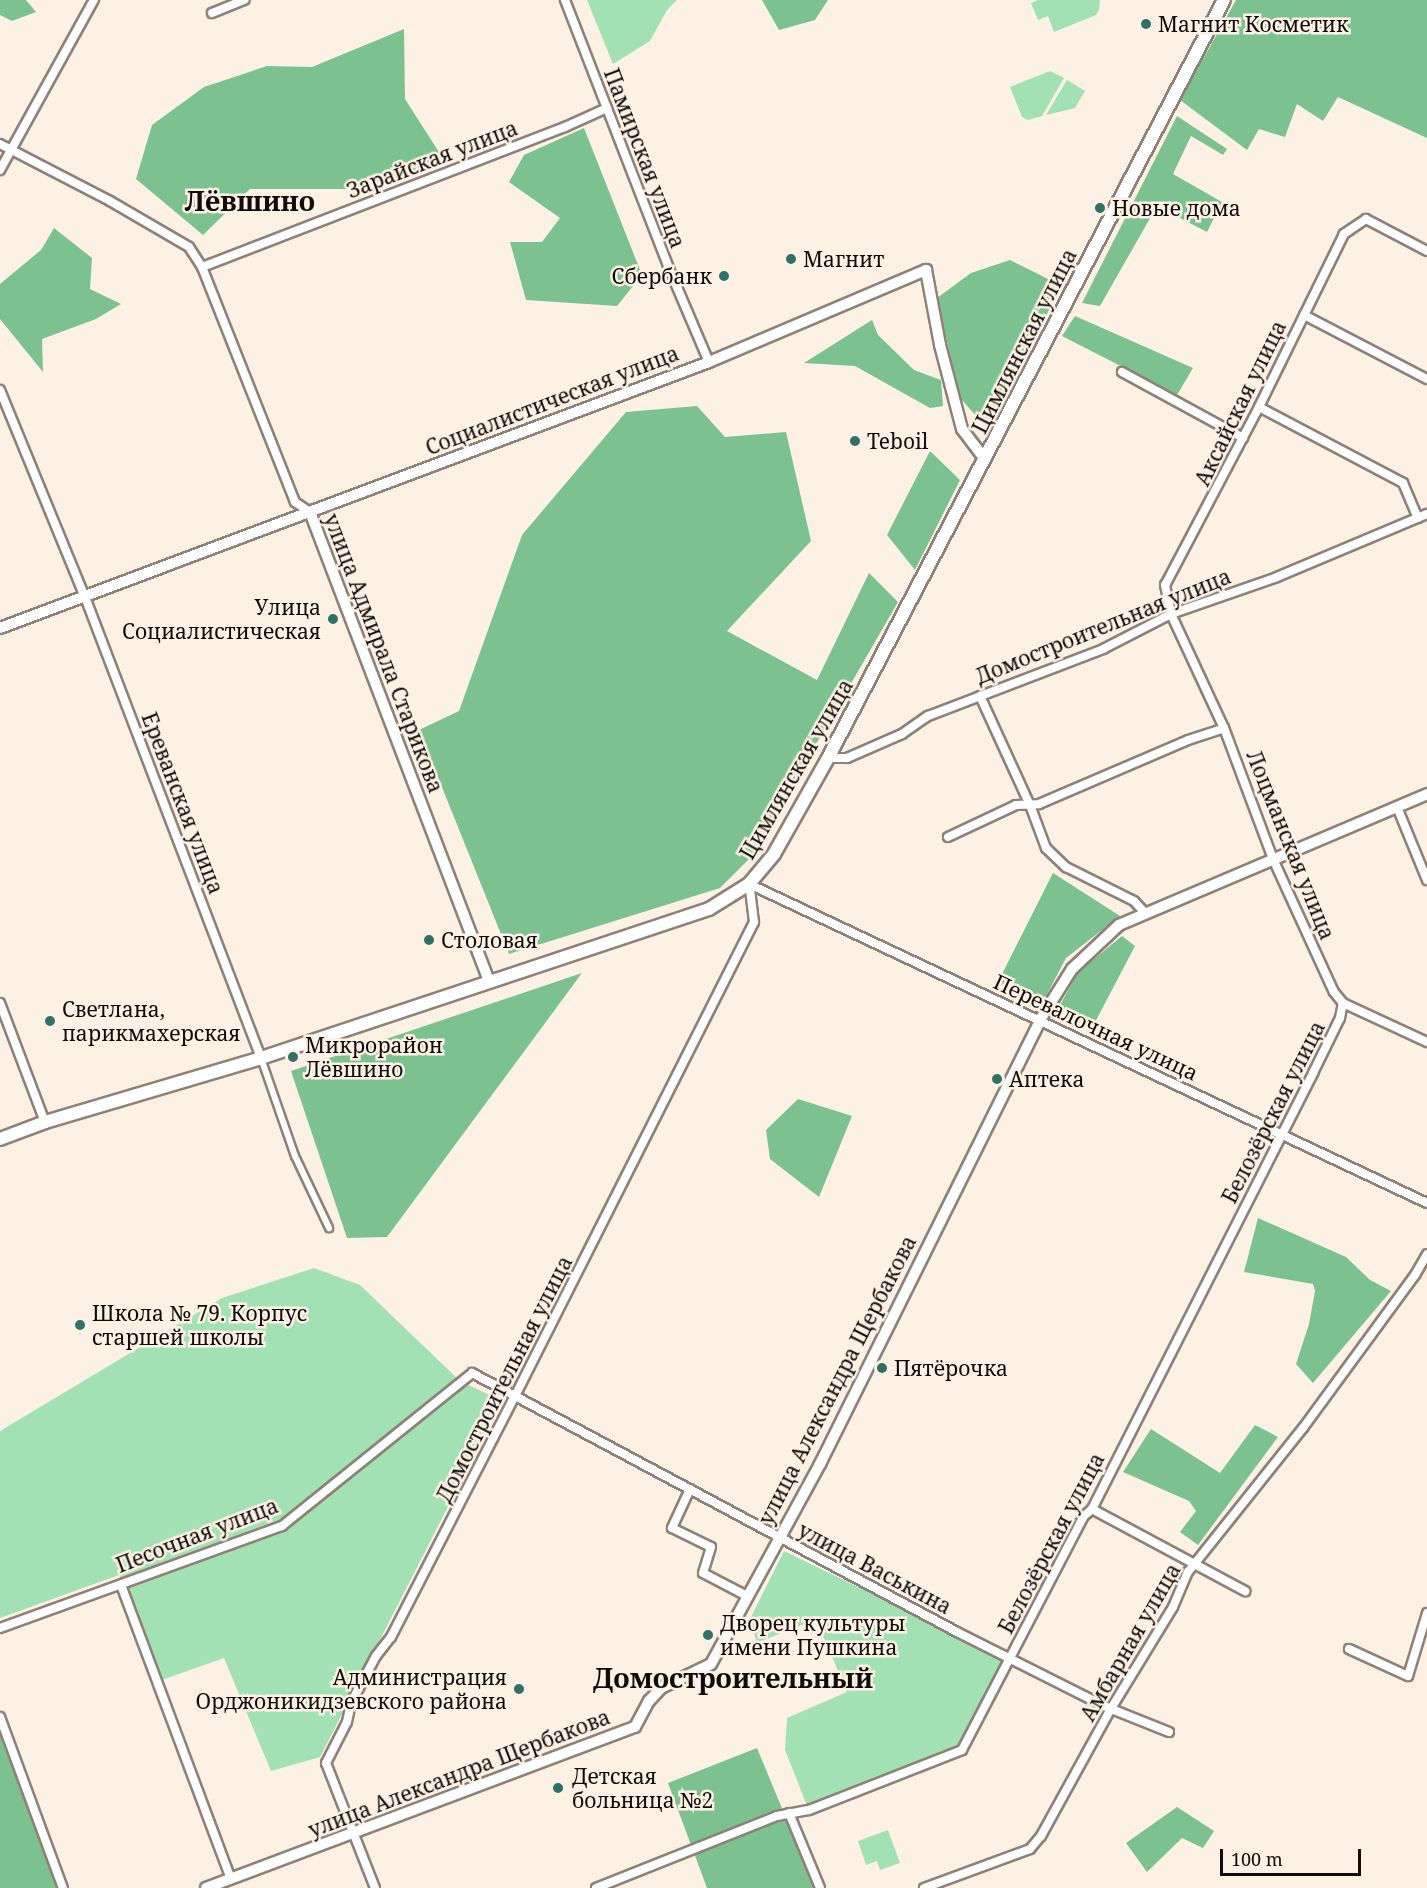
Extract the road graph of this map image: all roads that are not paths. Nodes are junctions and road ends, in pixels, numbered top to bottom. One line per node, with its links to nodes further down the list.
1 (94, 0): 8 (street)
2 (244, 0): 5 (street)
3 (565, 0): 6 (street, Памирская улица)
4 (1224, 0): 21 (main road, Цимлянская улица)
5 (212, 13)
6 (607, 108): 11 (street, Зарайская улица); 14 (street, Памирская улица)
7 (0, 144): 8 (street, улица Адмирала Старикова)
8 (12, 150): 9 (street); 11 (street, улица Адмирала Старикова)
9 (0, 170)
10 (1427, 251): 12 (street, Аксайская улица)
11 (202, 267): 22 (street, улица Адмирала Старикова)
12 (1304, 315): 17 (street); 19 (street, Аксайская улица)
13 (707, 331): 14 (street)
14 (697, 335): 15 (street, Памирская улица)
15 (709, 362): 21 (street, Социалистическая улица); 22 (street, Социалистическая улица)
16 (1122, 372): 20 (street)
17 (1427, 379)
18 (0, 390): 24 (street, Ереванская улица)
19 (1259, 406): 20 (street, Аксайская улица); 23 (street)
20 (1243, 438): 25 (street, Аксайская улица)
21 (985, 459): 29 (main road, Цимлянская улица)
22 (310, 512): 24 (street, Социалистическая улица); 38 (street, улица Адмирала Старикова)
23 (1425, 515): 25 (street, Домостроительная улица)
24 (85, 597): 26 (street, Социалистическая улица); 43 (street, Ереванская улица)
25 (1171, 614): 27 (street, Домостроительная улица); 28 (street, Лоцманская улица)
26 (0, 628)
27 (980, 696): 29 (street, Домостроительная улица); 31 (street)
28 (1224, 728): 31 (street); 34 (street, Лоцманская улица)
29 (828, 758): 36 (main road, Цимлянская улица)
30 (1427, 794): 32 (street, улица Александра Щербакова)
31 (1030, 805): 33 (street); 37 (street)
32 (1397, 807): 34 (street, улица Александра Щербакова); 35 (street)
33 (948, 837)
34 (1273, 860): 37 (street, улица Александра Щербакова); 39 (street, Лоцманская улица)
35 (1427, 880)
36 (749, 884): 38 (main road, Цимлянская улица); 41 (street, Перевалочная улица); 51 (street, Домостроительная улица)
37 (1146, 914): 41 (street, улица Александра Щербакова)
38 (489, 981): 43 (main road, Цимлянская улица)
39 (1343, 1003): 42 (street); 45 (street, Белозёрская улица)
40 (0, 1004): 44 (street)
41 (1040, 1020): 45 (street, Перевалочная улица); 54 (street, улица Александра Щербакова)
42 (1427, 1042)
43 (261, 1058): 44 (main road, Цимлянская улица); 48 (street, Ереванская улица)
44 (45, 1122): 46 (main road, Цимлянская улица)
45 (1280, 1134): 47 (street, Перевалочная улица); 53 (street, Белозёрская улица)
46 (0, 1139)
47 (1427, 1203)
48 (329, 1228)
49 (1427, 1254): 55 (street, Амбарная улица)
50 (472, 1373): 51 (street, улица Васькина); 56 (street, Песочная улица)
51 (515, 1396): 52 (street, улица Васькина); 67 (street, Домостроительная улица)
52 (690, 1489): 54 (street, улица Васькина); 58 (street)
53 (1092, 1509): 55 (street); 62 (street, Белозёрская улица)
54 (778, 1536): 58 (street, улица Александра Щербакова); 62 (street, улица Васькина)
55 (1197, 1564): 57 (street); 63 (street, Амбарная улица)
56 (121, 1585): 60 (street, Песочная улица); 68 (street)
57 (1245, 1590)
58 (747, 1596): 67 (street, улица Александра Щербакова)
59 (1427, 1613): 61 (street)
60 (0, 1629)
61 (1349, 1649)
62 (1010, 1658): 63 (street, улица Васькина); 66 (street, Белозёрская улица)
63 (1112, 1707): 65 (street, улица Васькина); 74 (street, Амбарная улица)
64 (0, 1717): 69 (street)
65 (1169, 1732)
66 (789, 1813): 72 (street, Белозёрская улица); 73 (street)
67 (354, 1834): 68 (street, улица Александра Щербакова); 71 (street, Домостроительная улица)
68 (231, 1879): 70 (street, улица Александра Щербакова)
69 (63, 1888)
70 (206, 1888)
71 (375, 1888)
72 (596, 1888)
73 (820, 1888)
74 (924, 1888)

